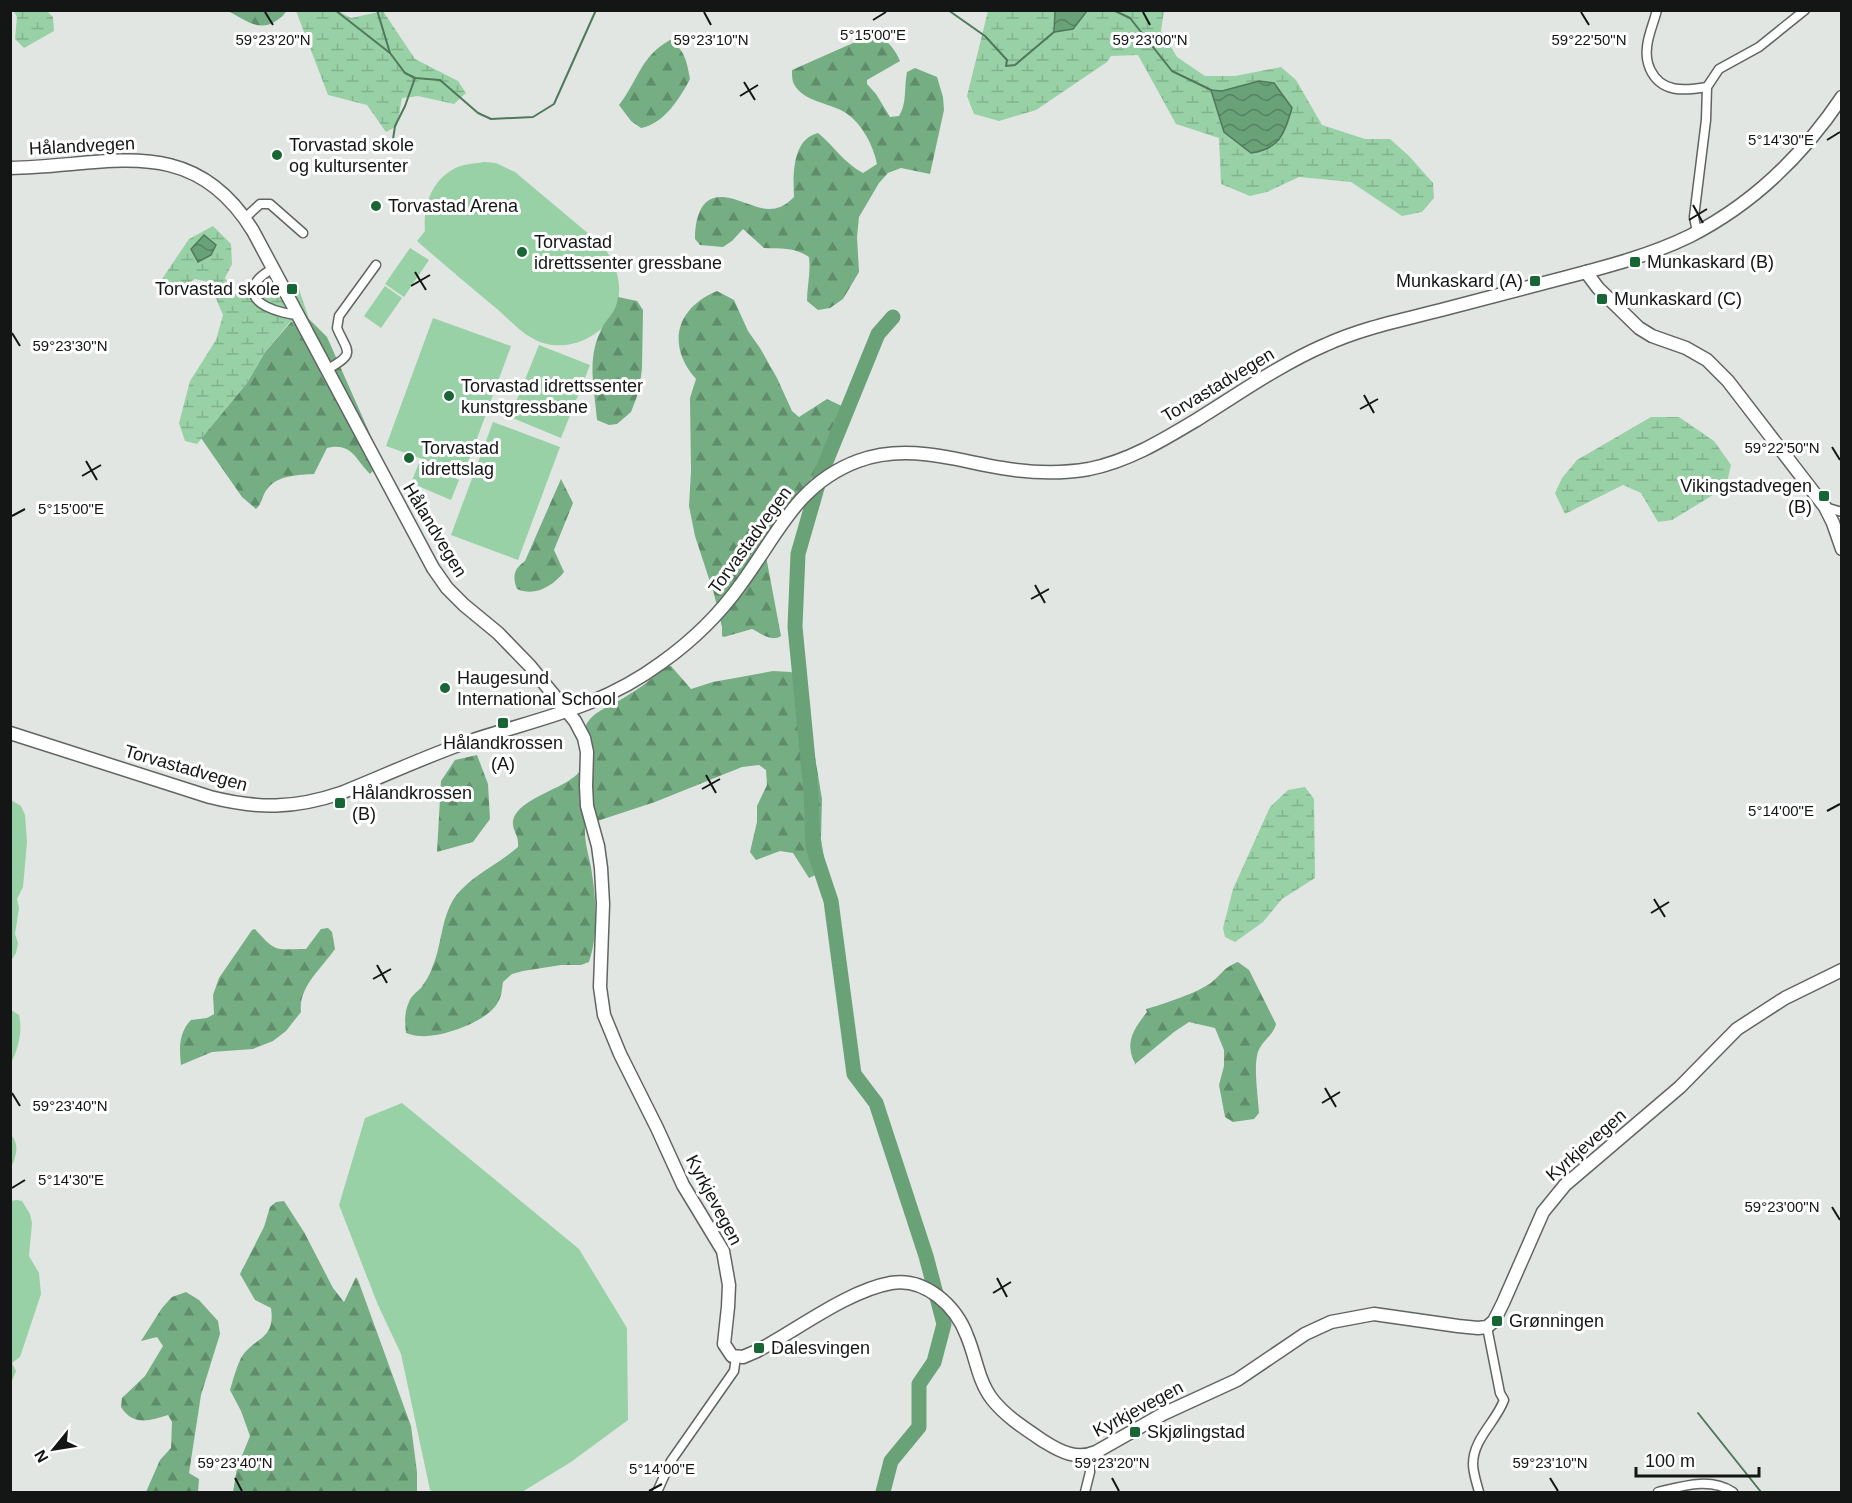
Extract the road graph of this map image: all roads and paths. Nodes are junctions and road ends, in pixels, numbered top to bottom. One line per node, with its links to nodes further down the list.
1 (1657, 10): 3 (street)
2 (1805, 10): 3 (street)
3 (1707, 87): 7 (street)
4 (1842, 96): 7 (main road, Torvastadvegen)
5 (10, 168): 6 (main road, Hålandvegen)
6 (245, 218): 8 (street); 10 (main road, Hålandvegen)
7 (1697, 232): 11 (main road, Torvastadvegen)
8 (303, 233)
9 (376, 265): 13 (street)
10 (273, 268): 12 (main road, Hålandvegen); 12 (street)
11 (1586, 272): 14 (main road); 17 (main road, Torvastadvegen)
12 (298, 315): 13 (main road, Hålandvegen)
13 (328, 369): 17 (main road, Hålandvegen)
14 (1825, 507): 15 (street); 16 (main road)
15 (1842, 512)
16 (1842, 549)
17 (567, 712): 18 (main road, Torvastadvegen); 21 (main road, Kyrkjevegen)
18 (10, 733)
19 (1842, 970): 20 (main road, Kyrkjevegen)
20 (1486, 1327): 22 (main road, Kyrkjevegen); 25 (street)
21 (736, 1357): 22 (main road, Kyrkjevegen); 23 (street)
22 (1090, 1454): 24 (street)
23 (657, 1492)
24 (1085, 1492)
25 (1479, 1492)
26 (1658, 1492): 27 (street)
27 (1733, 1492)

